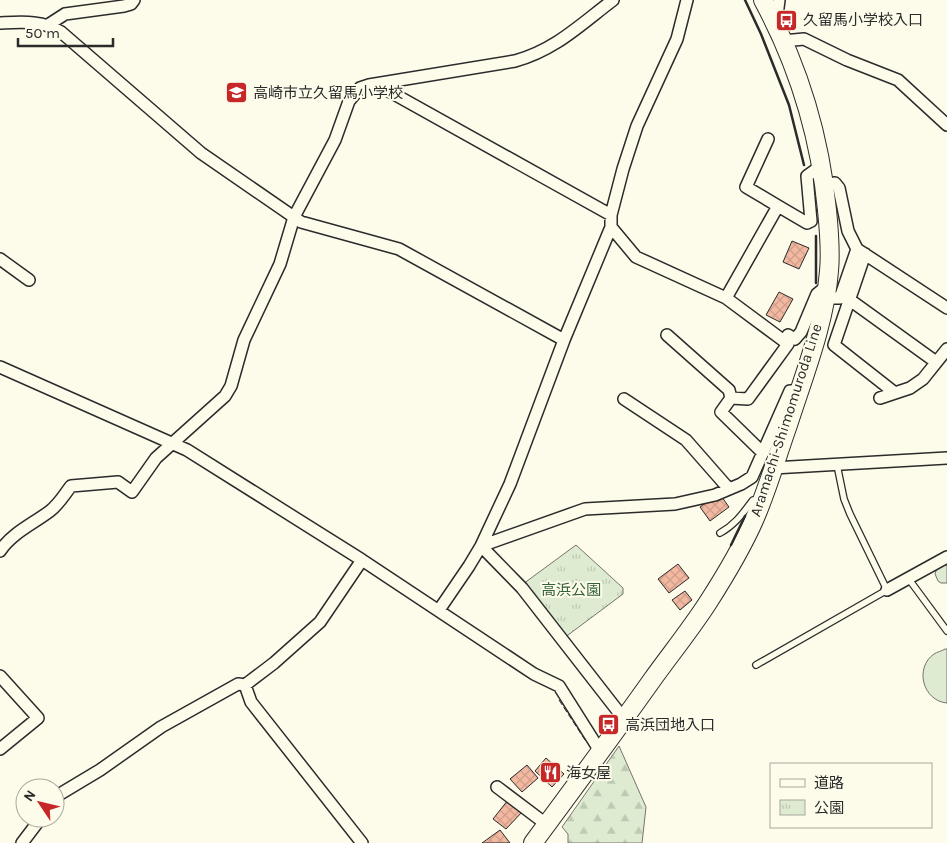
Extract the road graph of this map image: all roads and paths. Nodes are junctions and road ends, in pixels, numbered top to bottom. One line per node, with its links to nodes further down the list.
1 (134, 0): 6 (street)
2 (613, 0): 11 (street)
3 (687, 0): 17 (street)
4 (764, 0): 8 (main road, Aramachi-Shimomuroda Line)
5 (779, 0): 8 (street)
6 (109, 4): 9 (street)
7 (0, 23): 9 (street)
8 (776, 23): 10 (main road, Aramachi-Shimomuroda Line)
9 (48, 25): 18 (street)
10 (783, 41): 12 (street); 14 (main road, Aramachi-Shimomuroda Line)
11 (376, 84): 17 (street); 18 (street)
12 (947, 125)
13 (768, 139): 16 (street)
14 (821, 166): 15 (main road, Aramachi-Shimomuroda Line); 16 (street)
15 (824, 184): 20 (street); 23 (main road, Aramachi-Shimomuroda Line)
16 (778, 206): 24 (street)
17 (612, 215): 19 (street)
18 (294, 217): 29 (street); 38 (street)
19 (611, 228): 24 (street); 29 (street)
20 (861, 251): 23 (street); 25 (street); 26 (street)
21 (0, 259): 22 (street)
22 (29, 280)
23 (826, 292): 27 (street); 33 (main road, Aramachi-Shimomuroda Line)
24 (726, 298): 35 (street)
25 (850, 300): 31 (street); 34 (street)
26 (947, 308)
27 (788, 334)
28 (667, 335): 35 (street)
29 (564, 340): 47 (street)
30 (947, 349): 31 (street)
31 (936, 362): 34 (street)
32 (0, 367): 38 (street)
33 (799, 391): 39 (street); 42 (main road, Aramachi-Shimomuroda Line)
34 (895, 393): 36 (street)
35 (731, 398): 39 (street)
36 (880, 398)
37 (624, 399): 43 (street)
38 (175, 443): 46 (street); 49 (street)
39 (763, 453): 43 (street)
40 (947, 458): 41 (street)
41 (837, 465): 42 (street); 51 (lane)
42 (773, 468): 44 (main road, Aramachi-Shimomuroda Line)
43 (729, 489): 47 (street)
44 (762, 499): 45 (lane); 57 (main road, Aramachi-Shimomuroda Line)
45 (720, 532)
46 (2, 542)
47 (481, 546): 52 (street); 57 (street)
48 (947, 557): 50 (street)
49 (362, 560): 52 (street); 56 (street)
50 (908, 578): 51 (street); 53 (lane)
51 (887, 590): 54 (lane)
52 (438, 610): 59 (street)
53 (947, 631)
54 (756, 665)
55 (0, 676): 58 (street)
56 (245, 685): 61 (street); 65 (street)
57 (624, 719): 59 (main road, Aramachi-Shimomuroda Line)
58 (0, 749)
59 (600, 752): 62 (main road, Aramachi-Shimomuroda Line)
60 (497, 787): 62 (street)
61 (65, 791)
62 (546, 824): 66 (main road, Aramachi-Shimomuroda Line)
63 (33, 828): 64 (street)
64 (22, 843)
65 (362, 843)
66 (532, 843)

